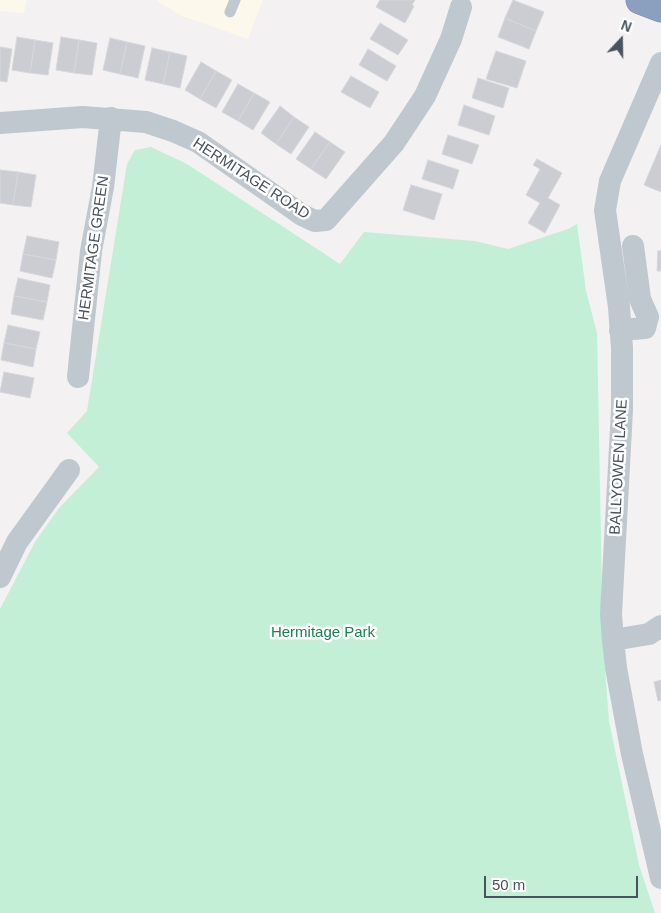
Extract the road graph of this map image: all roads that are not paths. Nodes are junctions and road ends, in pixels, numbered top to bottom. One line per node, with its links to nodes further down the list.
1 (235, 0): 5 (lane)
2 (640, 0): 4 (highway)
3 (461, 6): 7 (street, HERMITAGE ROAD)
4 (661, 8)
5 (230, 12)
6 (661, 63): 10 (street, BALLYOWEN LANE)
7 (111, 118): 8 (street, HERMITAGE ROAD); 11 (street, HERMITAGE GREEN)
8 (0, 124)
9 (633, 246): 10 (street)
10 (620, 330): 15 (street, BALLYOWEN LANE)
11 (78, 377)
12 (69, 470): 13 (street)
13 (0, 577)
14 (661, 626): 15 (street)
15 (613, 640): 16 (street, BALLYOWEN LANE)
16 (661, 878)

